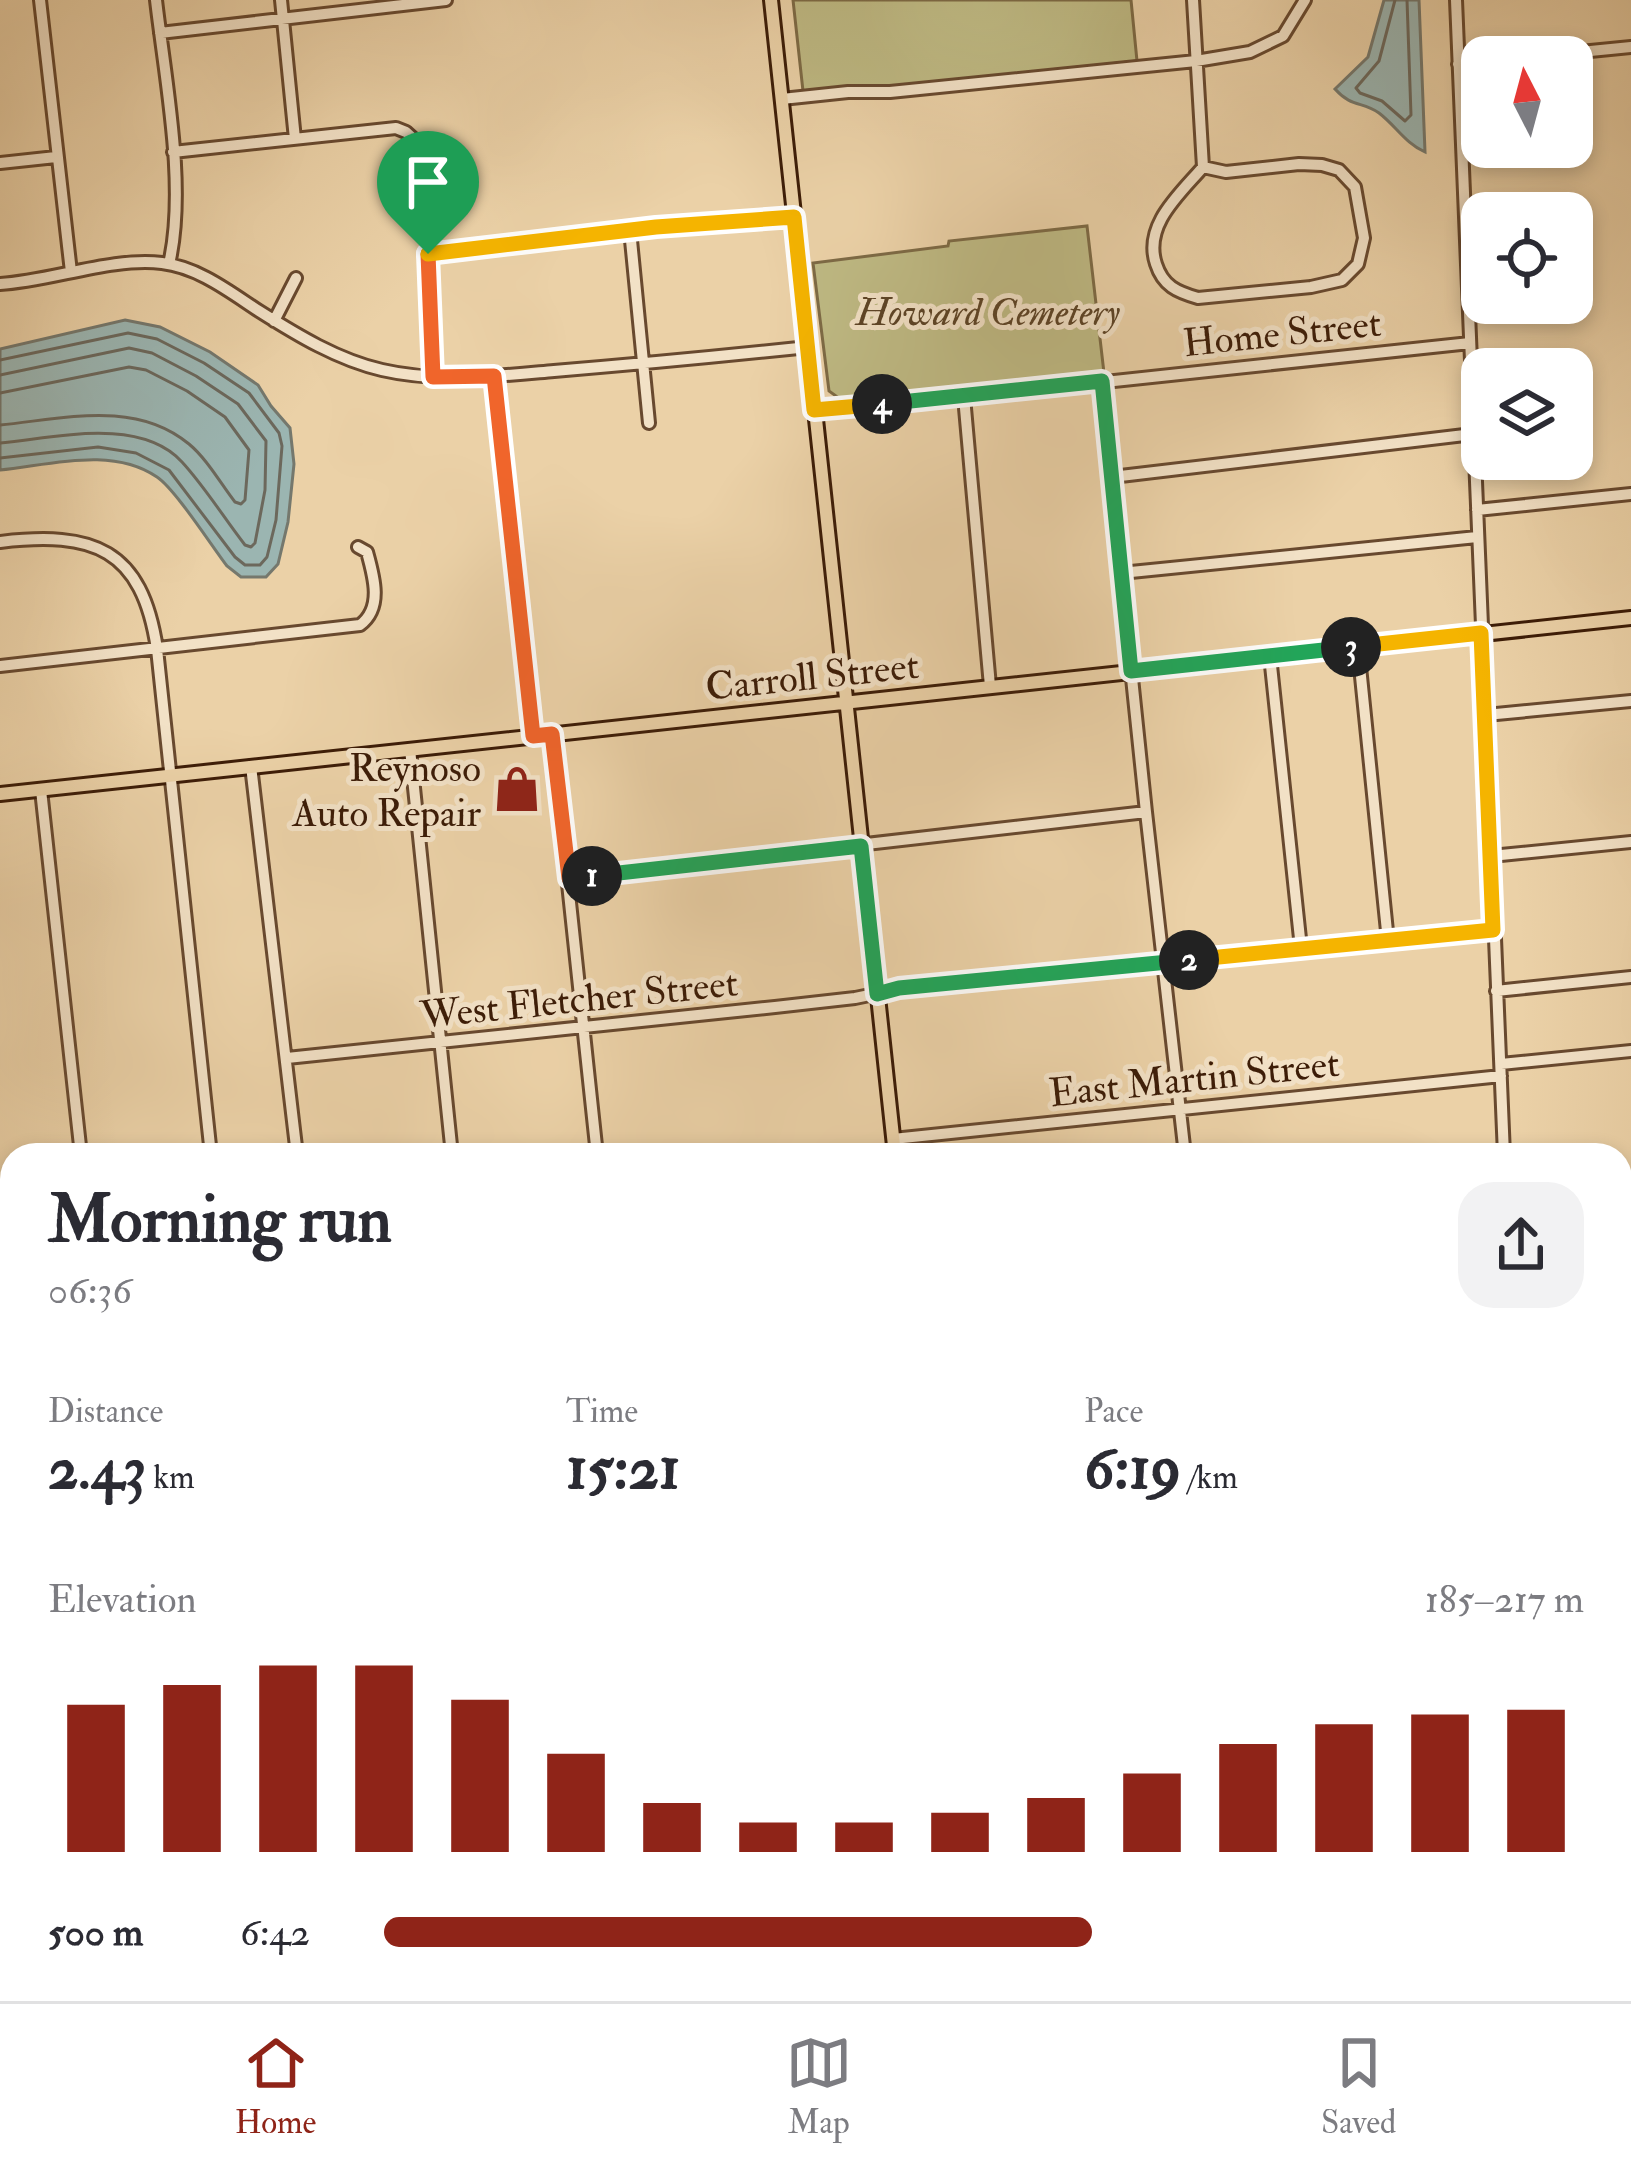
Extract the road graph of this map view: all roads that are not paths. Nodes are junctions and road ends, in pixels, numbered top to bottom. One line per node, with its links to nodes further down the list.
1 (40, 0): 19 (street)
2 (156, 0): 10 (street)
3 (281, 0): 9 (street)
4 (446, 0): 9 (street)
5 (771, 0): 16 (main road)
6 (1193, 0): 13 (street)
7 (1305, 0): 13 (street)
8 (1456, 0): 14 (street)
9 (283, 18): 10 (street); 17 (street)
10 (160, 33): 18 (street)
11 (1631, 47): 12 (street)
12 (1593, 51)
13 (1196, 61): 16 (street); 21 (street)
14 (1458, 64): 15 (street); 30 (street)
15 (1461, 64)
16 (782, 99): 22 (main road)
17 (295, 139): 18 (street); 24 (street)
18 (173, 152): 25 (street)
19 (56, 157): 20 (street); 26 (street)
20 (0, 163)
21 (1203, 167): 21 (street)
22 (794, 217): 23 (street); 31 (main road)
23 (630, 230): 24 (street); 33 (street)
24 (428, 254): 35 (street)
25 (169, 264): 26 (street); 29 (street)
26 (70, 272): 28 (street)
27 (296, 278): 29 (street)
28 (0, 284)
29 (274, 320): 35 (street)
30 (1470, 343): 32 (street); 36 (street, Home Street)
31 (808, 347): 33 (street); 38 (main road)
32 (1470, 348)
33 (643, 364): 34 (street); 39 (street)
34 (494, 376): 35 (street); 61 (street)
35 (433, 377)
36 (1102, 381): 37 (street, Home Street); 41 (street)
37 (964, 397): 38 (street, Home Street); 56 (street)
38 (814, 410): 57 (main road)
39 (649, 423)
40 (1461, 435): 41 (street)
41 (1112, 477): 48 (street)
42 (1475, 480): 44 (street)
43 (1631, 494): 44 (street)
44 (1477, 510): 45 (street)
45 (1478, 537): 48 (street); 50 (street)
46 (0, 542): 52 (street)
47 (358, 547): 52 (street)
48 (1121, 573): 55 (street)
49 (1631, 618): 50 (main road, Carroll Street)
50 (1481, 633): 51 (main road, Carroll Street); 59 (street)
51 (1358, 646): 53 (main road, Carroll Street); 73 (street)
52 (157, 649): 54 (street); 64 (street)
53 (1270, 656): 55 (main road, Carroll Street); 74 (street)
54 (0, 665)
55 (1131, 671): 56 (main road, Carroll Street); 67 (street)
56 (989, 686): 57 (main road, Carroll Street)
57 (846, 701): 60 (main road, Carroll Street); 69 (main road)
58 (1631, 701): 59 (street)
59 (1486, 716): 70 (street)
60 (552, 734): 61 (main road, Carroll Street); 71 (street)
61 (533, 736): 62 (main road, Carroll Street)
62 (410, 749): 63 (main road, Carroll Street); 80 (street)
63 (251, 766): 64 (main road, Carroll Street); 82 (street)
64 (169, 776): 65 (main road, Carroll Street); 87 (street)
65 (40, 790): 66 (main road, Carroll Street); 86 (street)
66 (0, 794)
67 (1146, 812): 69 (street); 75 (street)
68 (1631, 842): 70 (street)
69 (861, 846): 71 (street); 78 (main road)
70 (1491, 856): 72 (street)
71 (569, 878): 79 (street)
72 (1493, 930): 73 (street, West Fletcher Street); 77 (street)
73 (1388, 941): 74 (street, West Fletcher Street)
74 (1301, 949): 75 (street, West Fletcher Street)
75 (1163, 962): 78 (street, West Fletcher Street); 84 (street)
76 (1631, 977): 77 (street)
77 (1496, 991): 83 (street)
78 (877, 994): 79 (street, West Fletcher Street); 85 (main road)
79 (585, 1028): 80 (street, West Fletcher Street); 90 (street)
80 (441, 1043): 82 (street, West Fletcher Street); 89 (street)
81 (1631, 1051): 83 (street, East Martin Street)
82 (286, 1058): 88 (street)
83 (1501, 1070): 84 (street, East Martin Street); 93 (street)
84 (1180, 1109): 85 (street, East Martin Street); 92 (street)
85 (893, 1139): 91 (main road)
86 (81, 1143)
87 (211, 1143)
88 (296, 1143)
89 (451, 1143)
90 (597, 1143)
91 (894, 1143)
92 (1184, 1143)
93 (1504, 1143)

